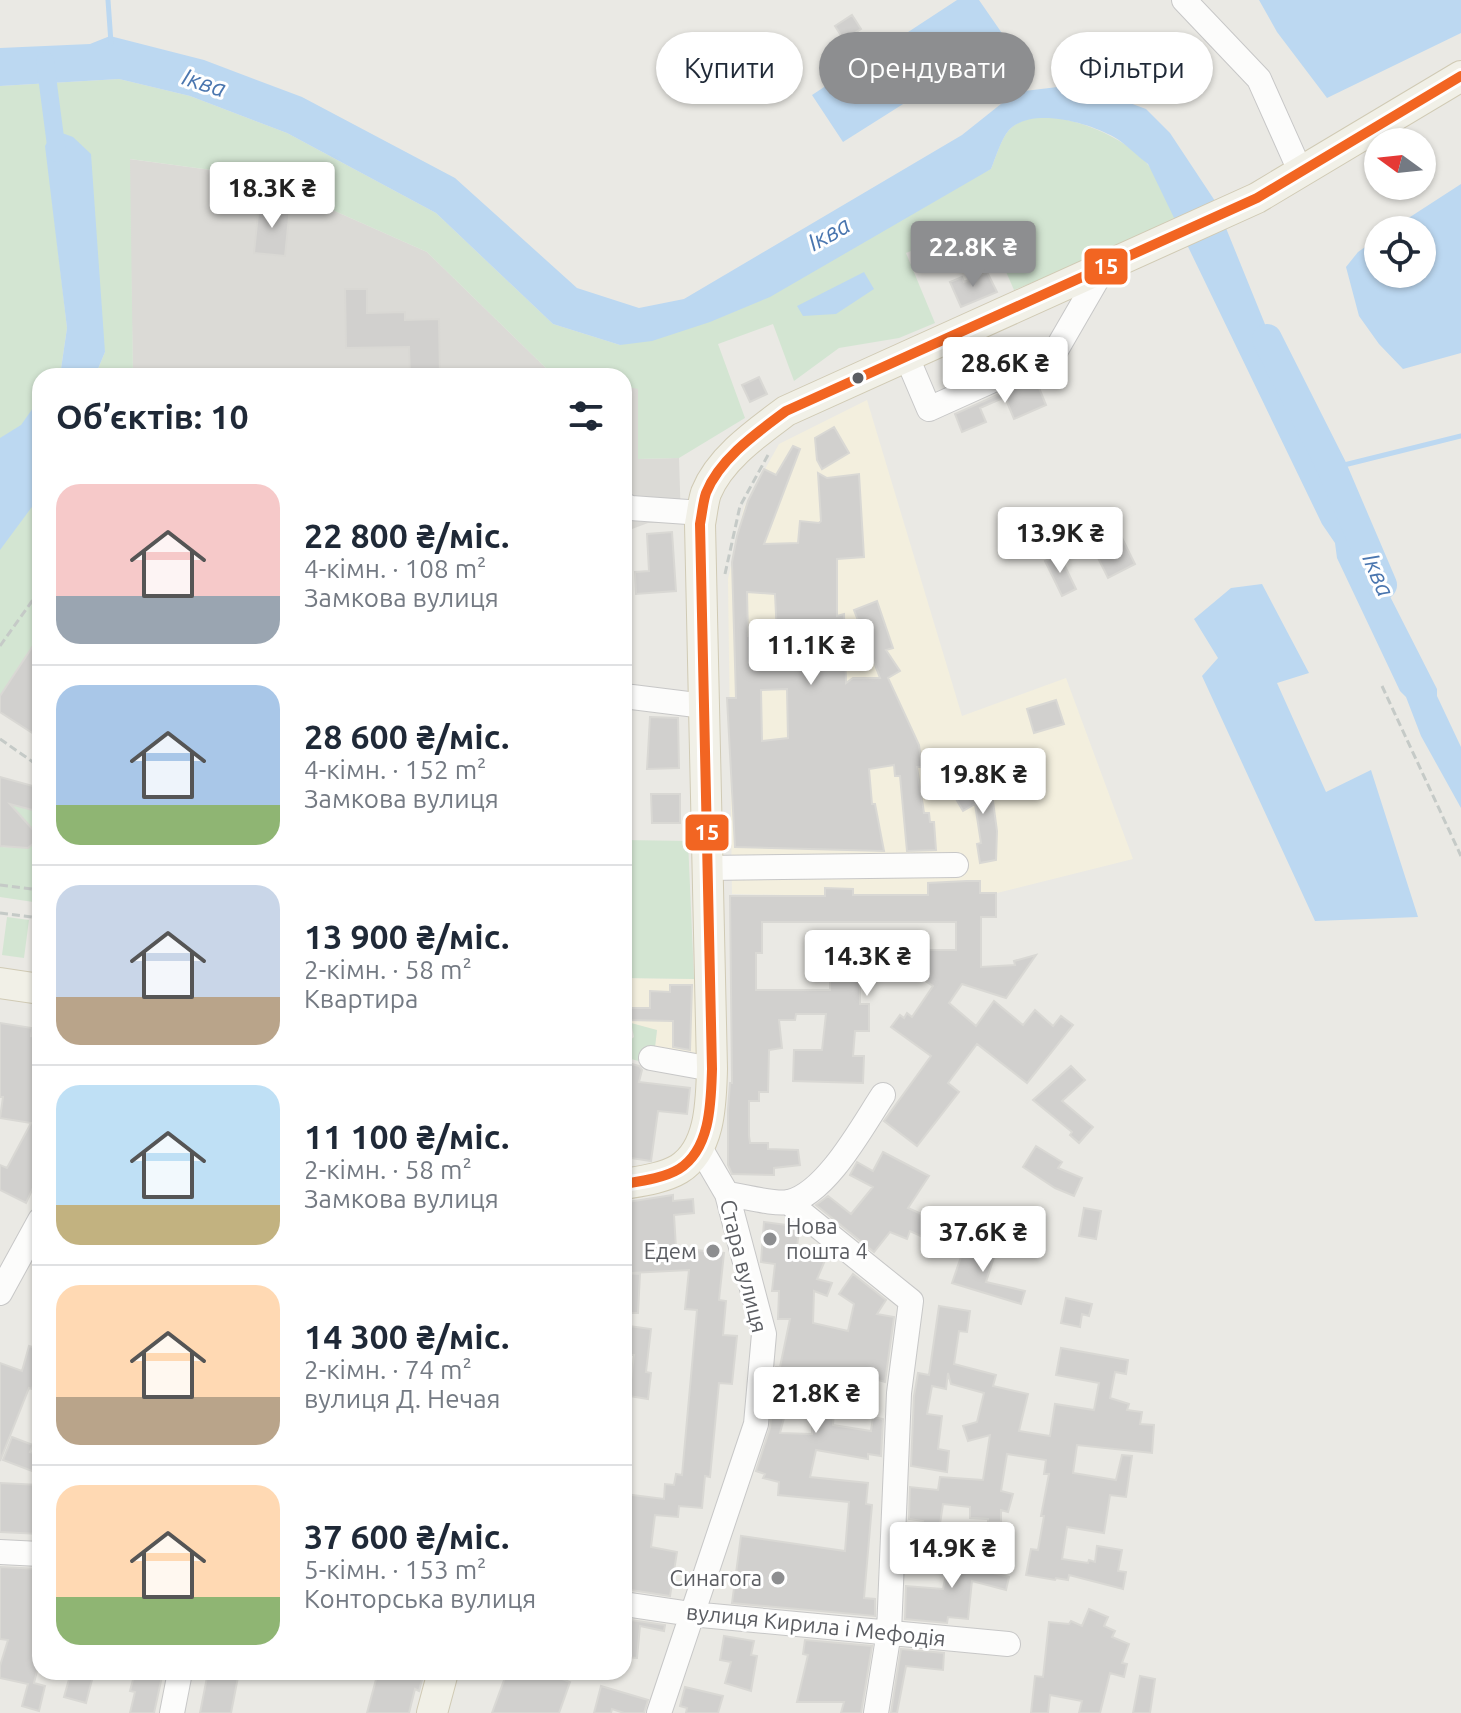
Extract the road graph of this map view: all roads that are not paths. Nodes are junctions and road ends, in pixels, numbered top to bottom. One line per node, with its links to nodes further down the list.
1 (1184, 0): 3 (street)
2 (1461, 76): 3 (main road)
3 (1301, 173): 4 (main road)
4 (1103, 269): 5 (main road); 5 (street)
5 (906, 355): 7 (main road)
6 (632, 506): 7 (street)
7 (702, 513): 9 (main road)
8 (632, 697): 9 (street)
9 (704, 706): 11 (main road)
10 (956, 865): 11 (street)
11 (707, 868): 15 (main road)
12 (0, 983): 13 (main road)
13 (32, 988)
14 (651, 1058): 15 (street)
15 (712, 1069): 17 (main road)
16 (883, 1095): 20 (street)
17 (699, 1146): 18 (main road); 19 (street, Стара вулиця)
18 (632, 1182)
19 (727, 1194): 20 (street); 26 (street, Стара вулиця)
20 (788, 1202): 27 (street)
21 (32, 1235): 22 (street)
22 (0, 1293)
23 (0, 1552): 24 (street)
24 (32, 1554)
25 (632, 1605): 26 (street, вулиця Кирила і Мефодія)
26 (691, 1614): 27 (street, вулиця Кирила і Мефодія); 33 (street, Стара вулиця)
27 (889, 1632): 28 (street, вулиця Кирила і Мефодія); 34 (street)
28 (1008, 1644)
29 (178, 1680): 31 (street)
30 (441, 1680): 32 (main road)
31 (172, 1713)
32 (432, 1713)
33 (659, 1713)
34 (876, 1713)

